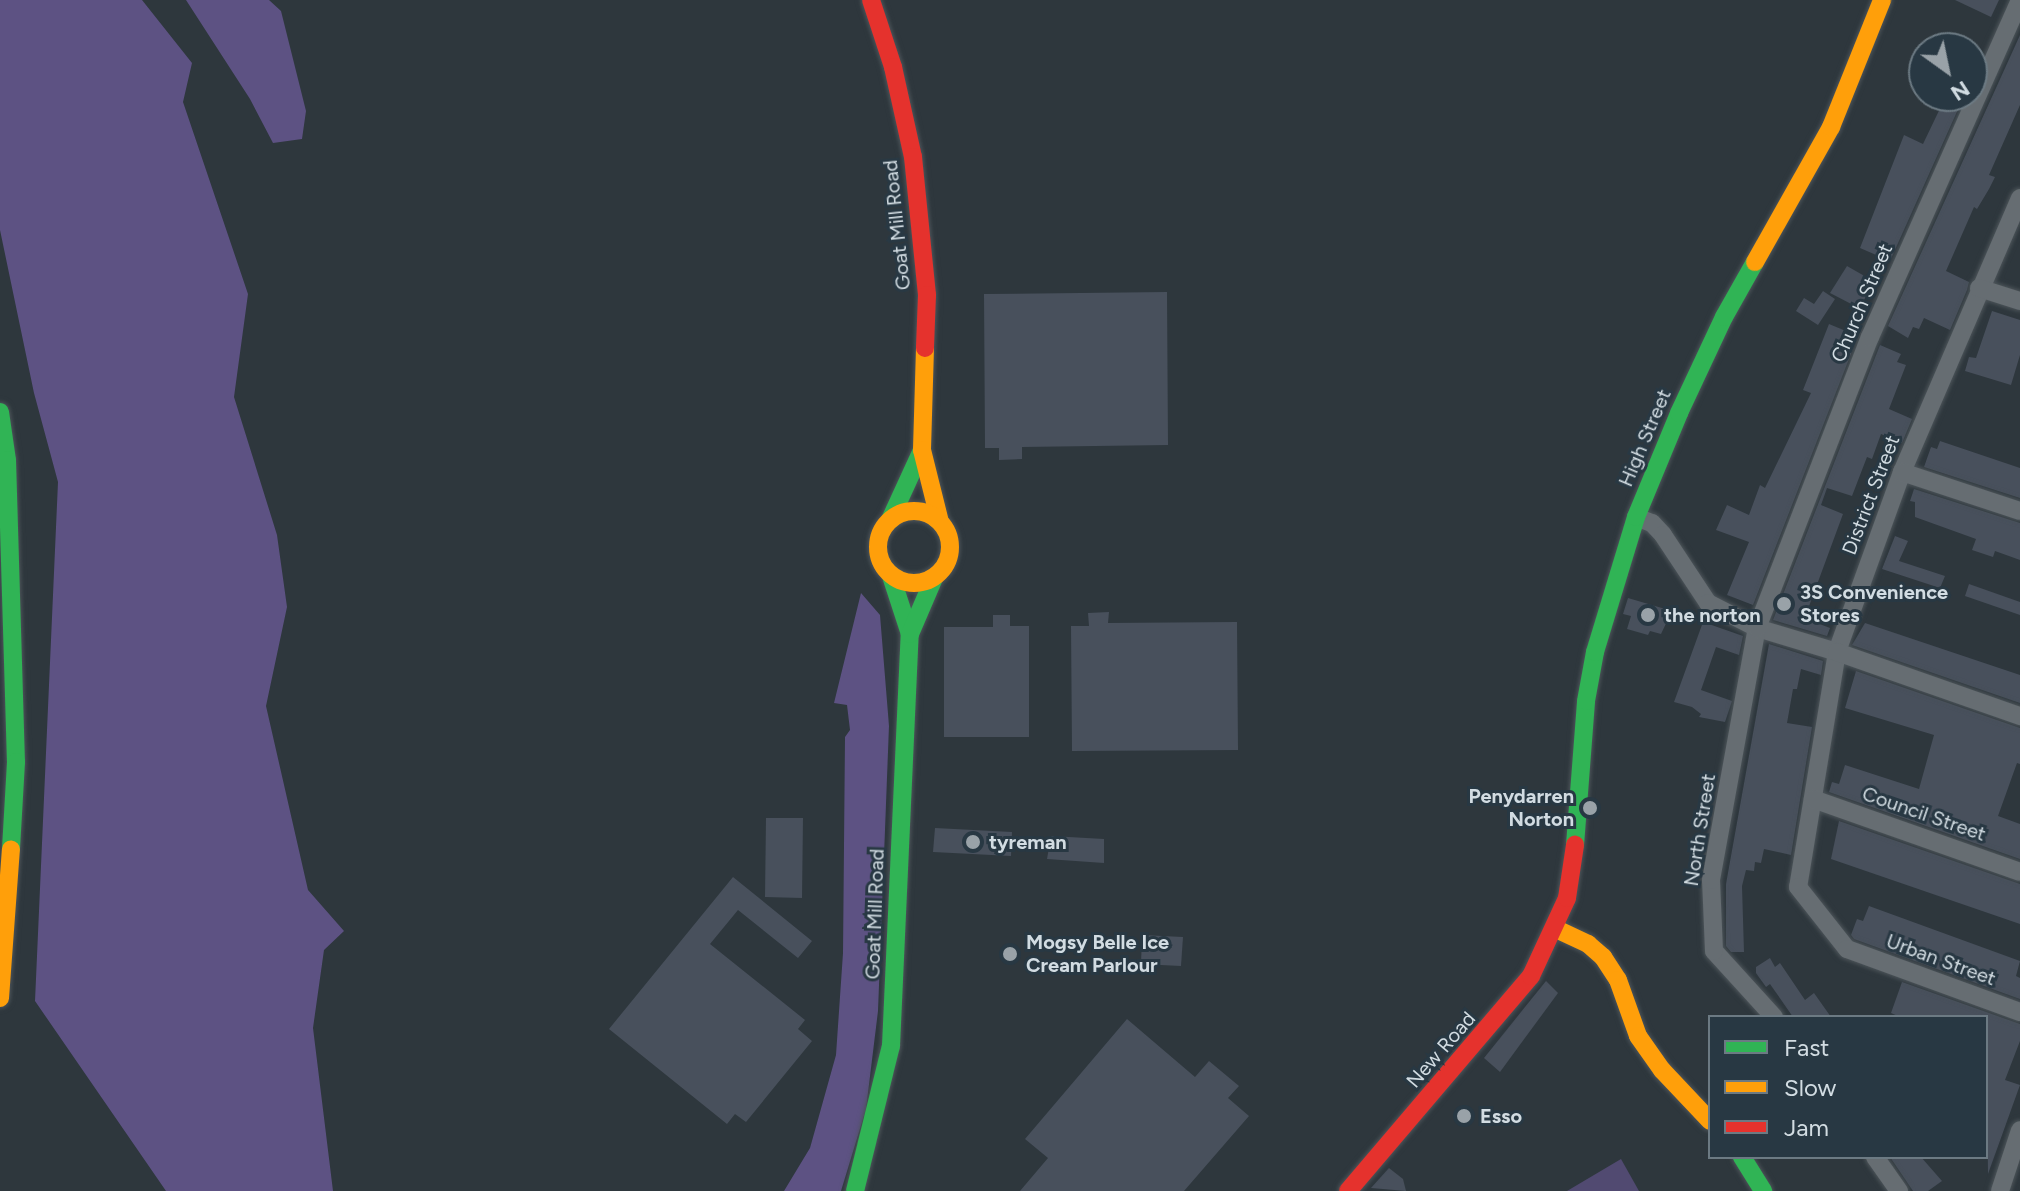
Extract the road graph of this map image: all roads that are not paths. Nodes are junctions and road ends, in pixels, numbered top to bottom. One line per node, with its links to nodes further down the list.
1 (871, 0): 8 (main road, Goat Mill Road)
2 (1882, 0): 11 (main road, High Street)
3 (2020, 0): 16 (street, Church Street)
4 (2020, 198): 5 (street, District Street)
5 (1979, 288): 6 (street); 9 (street, District Street)
6 (2020, 301)
7 (0, 412): 24 (main road)
8 (922, 450): 12 (main road, Goat Mill Road); 13 (main road, Goat Mill Road)
9 (1902, 472): 10 (street); 18 (street, District Street)
10 (2020, 511)
11 (1636, 517): 16 (street); 22 (main road, High Street)
12 (890, 520): 13 (main road); 14 (main road)
13 (940, 522): 15 (main road)
14 (891, 576): 15 (main road); 17 (main road, Goat Mill Road)
15 (934, 578): 17 (main road, Goat Mill Road)
16 (1757, 628): 18 (street); 26 (street, North Street)
17 (910, 634): 32 (main road, Goat Mill Road)
18 (1837, 652): 19 (street); 20 (street, District Street)
19 (2020, 716)
20 (1813, 799): 21 (street, Council Street); 23 (street, District Street)
21 (2020, 872)
22 (1554, 928): 27 (main road); 33 (main road, New Road)
23 (1847, 949): 25 (street, Urban Street)
24 (0, 998)
25 (2020, 1012)
26 (1772, 1015)
27 (1708, 1119)
28 (2020, 1130): 36 (street)
29 (1743, 1159): 34 (main road)
30 (1876, 1159): 35 (street)
31 (2020, 1183): 36 (street)
32 (855, 1191)
33 (1348, 1191)
34 (1763, 1191)
35 (1899, 1191)
36 (2000, 1191)

